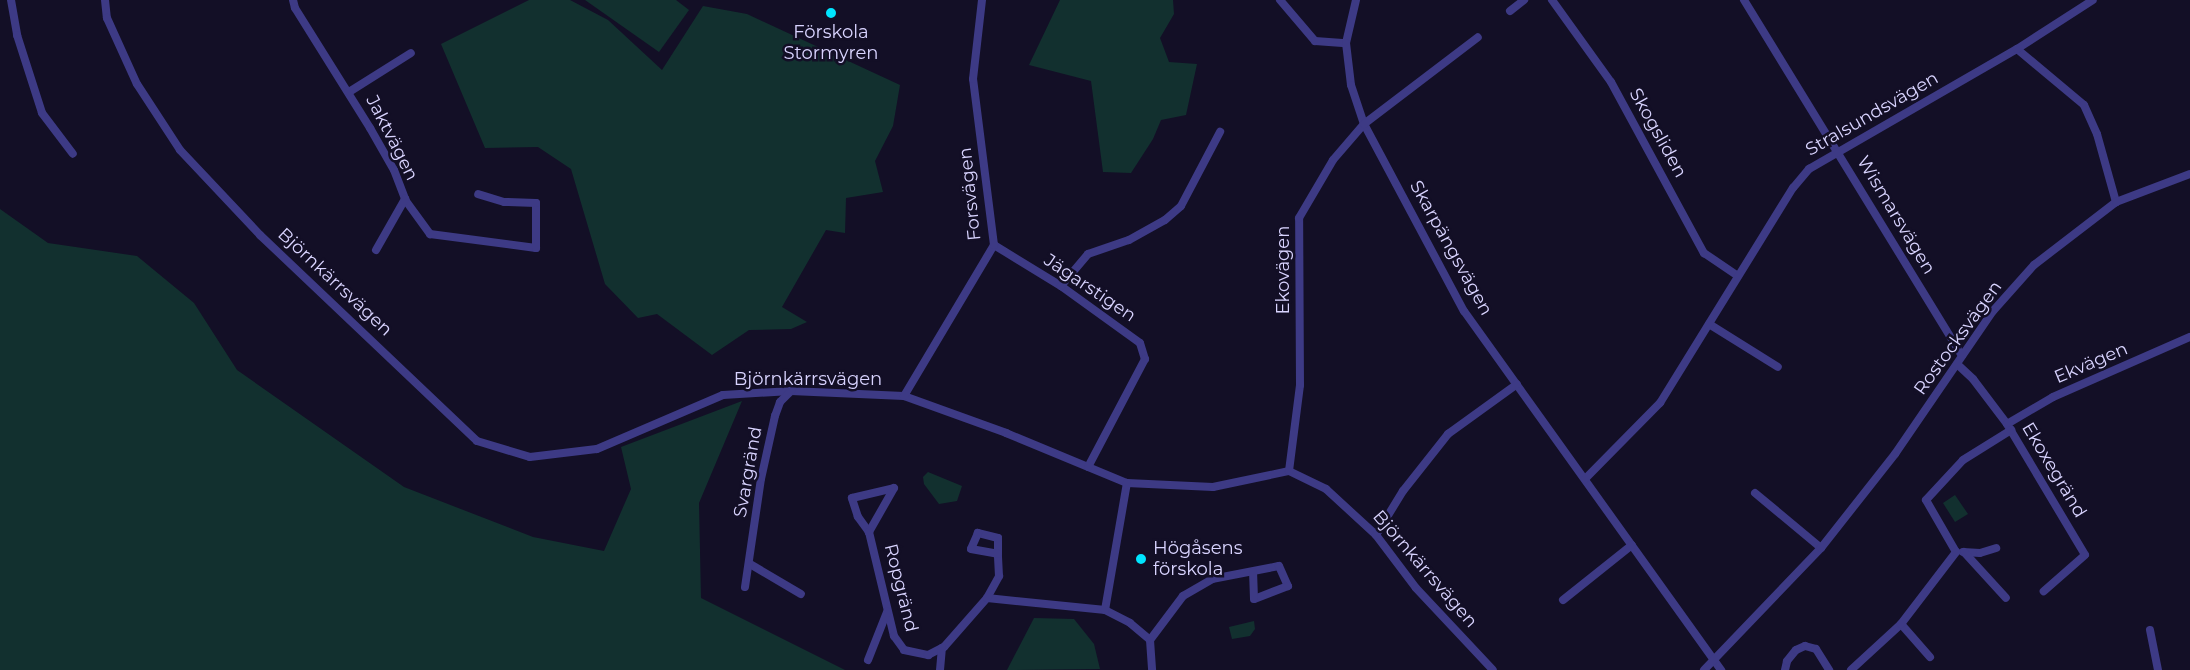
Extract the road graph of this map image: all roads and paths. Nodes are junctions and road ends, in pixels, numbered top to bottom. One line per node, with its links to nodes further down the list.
1 (10, 0): 20 (street)
2 (105, 0): 34 (street, Björnkärrsvägen)
3 (293, 0): 16 (street, Jaktvägen)
4 (982, 0): 25 (street, Forsvägen)
5 (1280, 0): 13 (street)
6 (1356, 0): 13 (street, Skarpängsvägen)
7 (1524, 0): 11 (street)
8 (1552, 0): 27 (street, Skogsliden)
9 (1744, 0): 19 (street, Wismarsvägen)
10 (2093, 0): 14 (street, Stralsundsvägen)
11 (1510, 11)
12 (1478, 37): 17 (street, Ekovägen)
13 (1346, 43): 17 (street, Skarpängsvägen)
14 (2017, 49): 19 (street, Stralsundsvägen); 24 (street)
15 (411, 53): 16 (street, Jaktvägen)
16 (349, 92): 23 (street, Jaktvägen)
17 (1364, 124): 33 (street, Skarpängsvägen); 38 (street, Ekovägen)
18 (1221, 132): 28 (street)
19 (1837, 152): 27 (street, Stralsundsvägen); 31 (street, Wismarsvägen)
20 (73, 153)
21 (2190, 174): 24 (street, Rostocksvägen)
22 (478, 194): 23 (street, Jaktvägen)
23 (405, 199): 26 (street, Jaktvägen)
24 (2116, 202): 31 (street, Rostocksvägen)
25 (994, 245): 28 (street, Jägarstigen); 35 (street, Forsvägen)
26 (376, 250)
27 (1738, 276): 29 (street, Stralsundsvägen)
28 (1061, 286): 37 (street, Jägarstigen)
29 (1708, 324): 32 (street); 39 (street, Stralsundsvägen)
30 (2190, 337): 36 (street, Ekvägen)
31 (1960, 360): 36 (street, Ekoxegränd); 45 (street, Rostocksvägen)
32 (1778, 367)
33 (1518, 384): 39 (street, Skarpängsvägen); 43 (street)
34 (792, 391): 35 (street, Björnkärrsvägen); 49 (street, Svargränd)
35 (904, 396): 37 (street, Björnkärrsvägen)
36 (2009, 427): 47 (street, Ekvägen); 52 (street, Ekoxegränd)
37 (1088, 467): 40 (street, Björnkärrsvägen)
38 (1288, 471): 40 (street, Björnkärrsvägen); 43 (street, Björnkärrsvägen)
39 (1585, 479): 44 (street, Skarpängsvägen)
40 (1127, 483): 57 (street)
41 (1755, 493): 45 (street)
42 (869, 532): 42 (street, Ropgränd); 58 (street, Ropgränd)
43 (1376, 535): 68 (street, Björnkärrsvägen)
44 (1632, 545): 56 (street); 65 (street, Skarpängsvägen)
45 (1821, 548): 65 (street, Rostocksvägen)
46 (1996, 548): 47 (street)
47 (1960, 552): 55 (street); 59 (street)
48 (999, 554): 54 (street)
49 (750, 564): 51 (street, Svargränd); 53 (street)
50 (1253, 572): 50 (street); 61 (street)
51 (745, 587)
52 (2044, 591)
53 (801, 594)
54 (987, 598): 57 (street); 62 (street)
55 (2006, 598)
56 (1563, 600)
57 (1105, 610): 61 (street)
58 (887, 611): 62 (street, Ropgränd); 64 (street)
59 (1901, 624): 63 (street); 73 (street)
60 (2150, 630): 74 (street)
61 (1150, 640): 67 (street)
62 (942, 648): 66 (street)
63 (1930, 657)
64 (868, 660)
65 (1714, 660): 69 (street, Rostocksvägen); 70 (street, Skarpängsvägen)
66 (940, 670)
67 (1152, 670)
68 (1493, 670)
69 (1704, 670)
70 (1721, 670)
71 (1785, 670): 72 (street)
72 (1829, 670)
73 (1851, 670)
74 (2158, 670)

